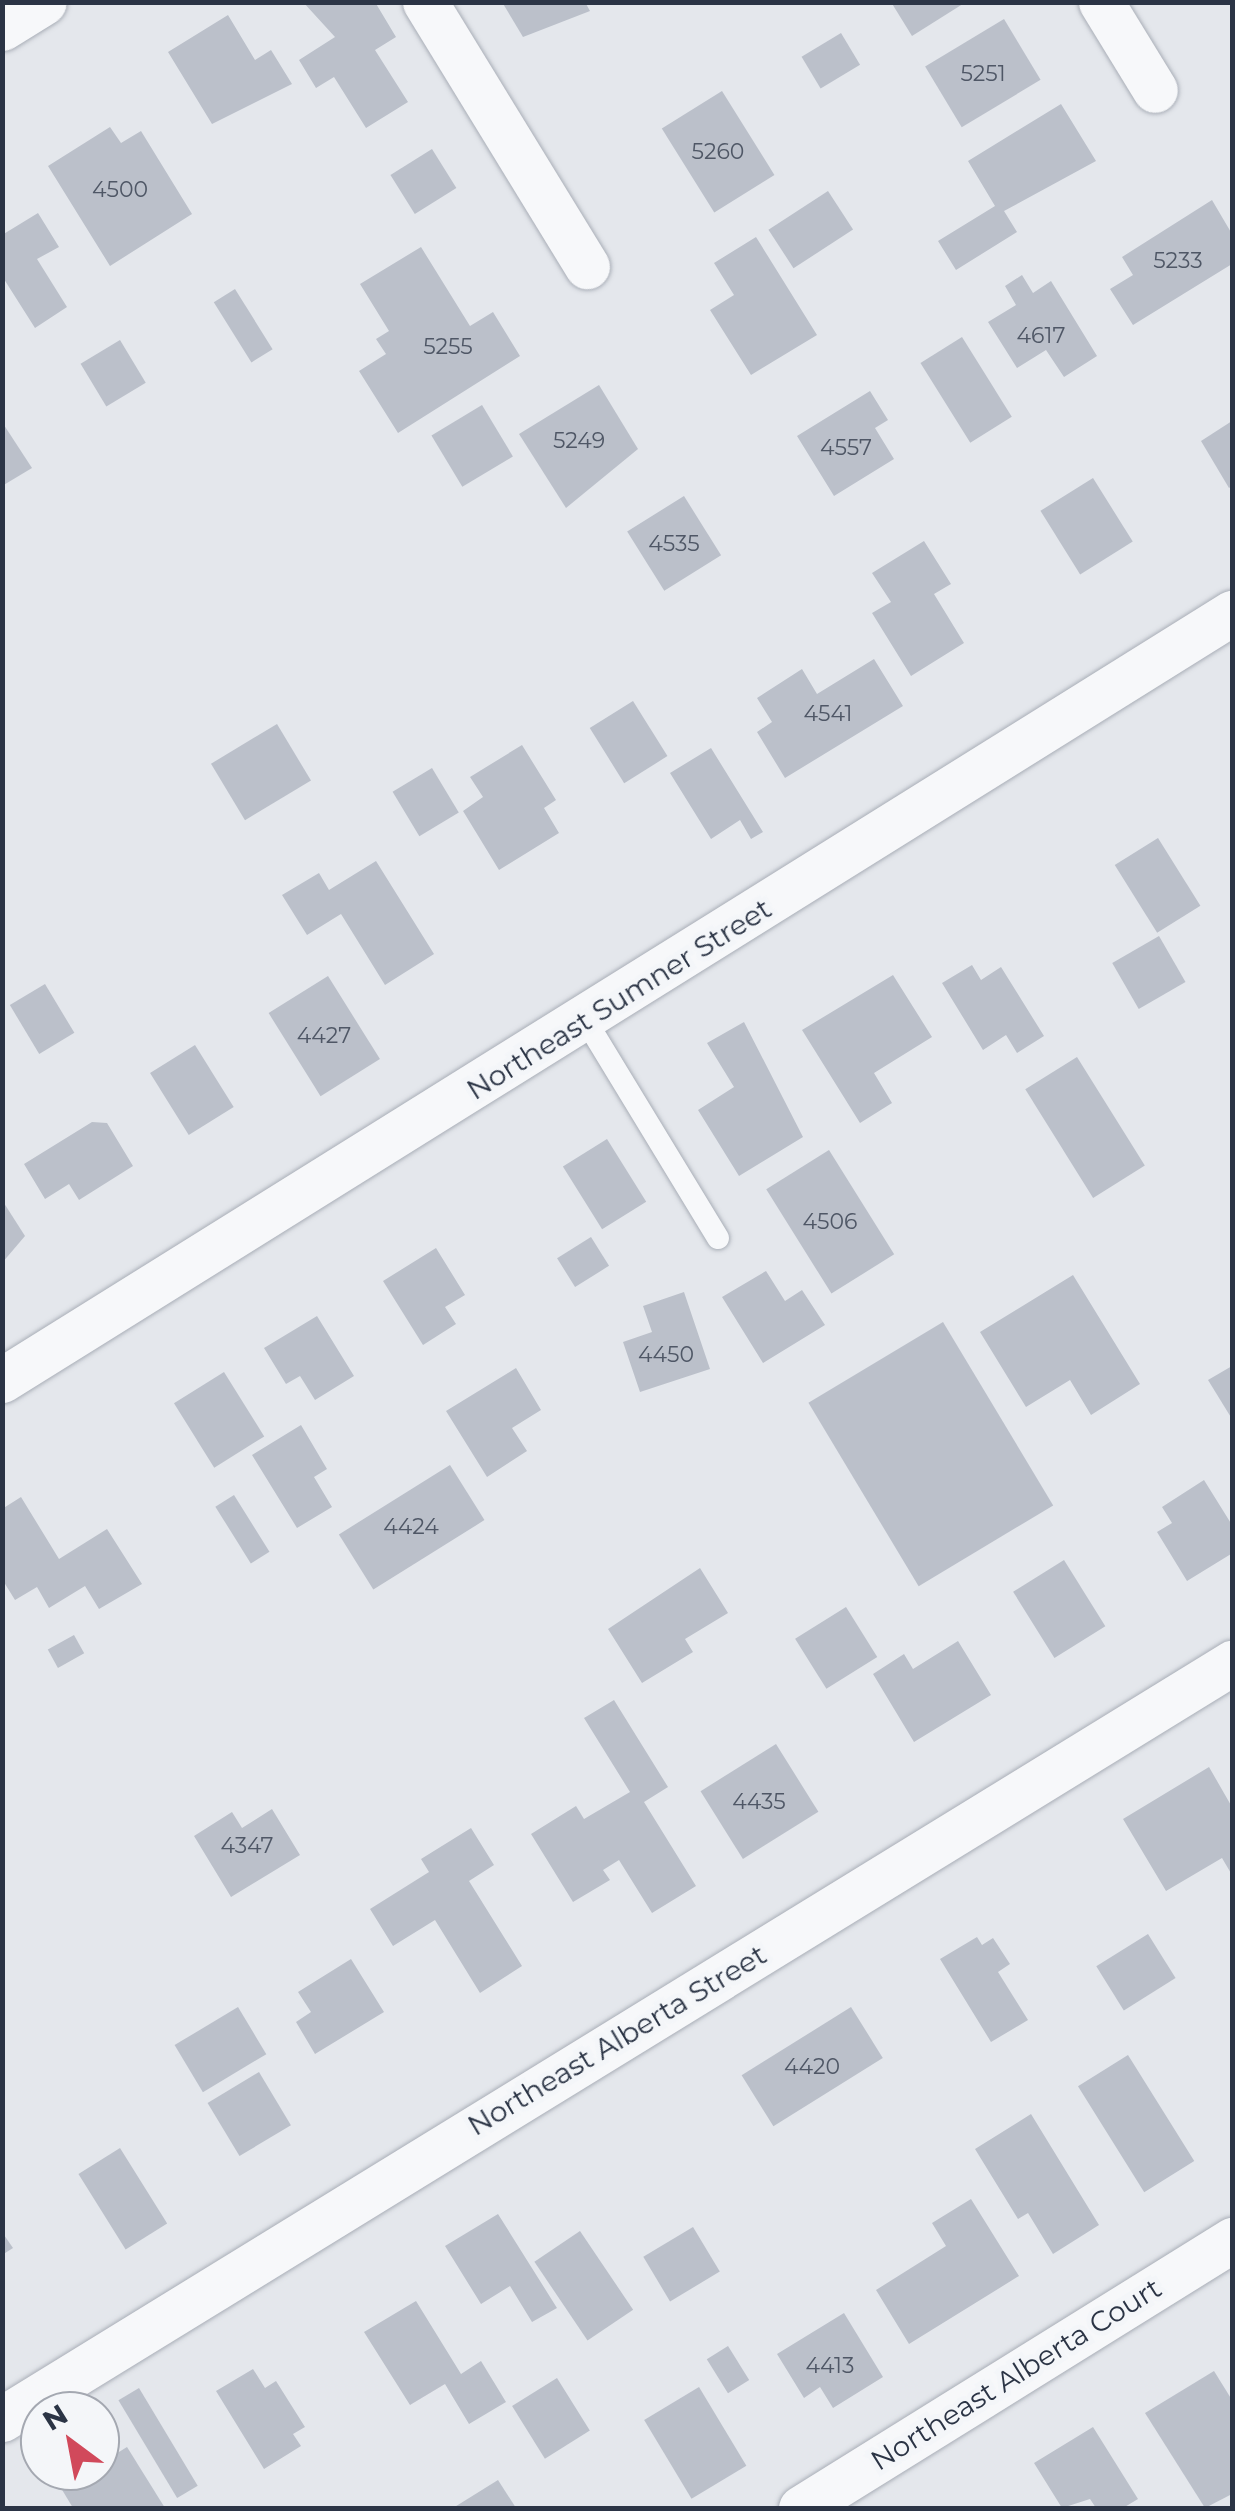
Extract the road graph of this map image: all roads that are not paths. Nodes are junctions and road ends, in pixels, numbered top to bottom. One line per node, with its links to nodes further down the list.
1 (44, 2): 4 (street)
2 (425, 2): 6 (street)
3 (1101, 2): 5 (street)
4 (2, 28)
5 (1154, 90)
6 (587, 266)
7 (1232, 614): 8 (street, Northeast Sumner Street)
8 (586, 1021): 9 (lane); 10 (street, Northeast Sumner Street)
9 (718, 1238)
10 (2, 1380)
11 (1232, 1664): 13 (street, Northeast Alberta Street)
12 (1232, 2240): 14 (street, Northeast Alberta Court)
13 (2, 2419)
14 (800, 2508)

